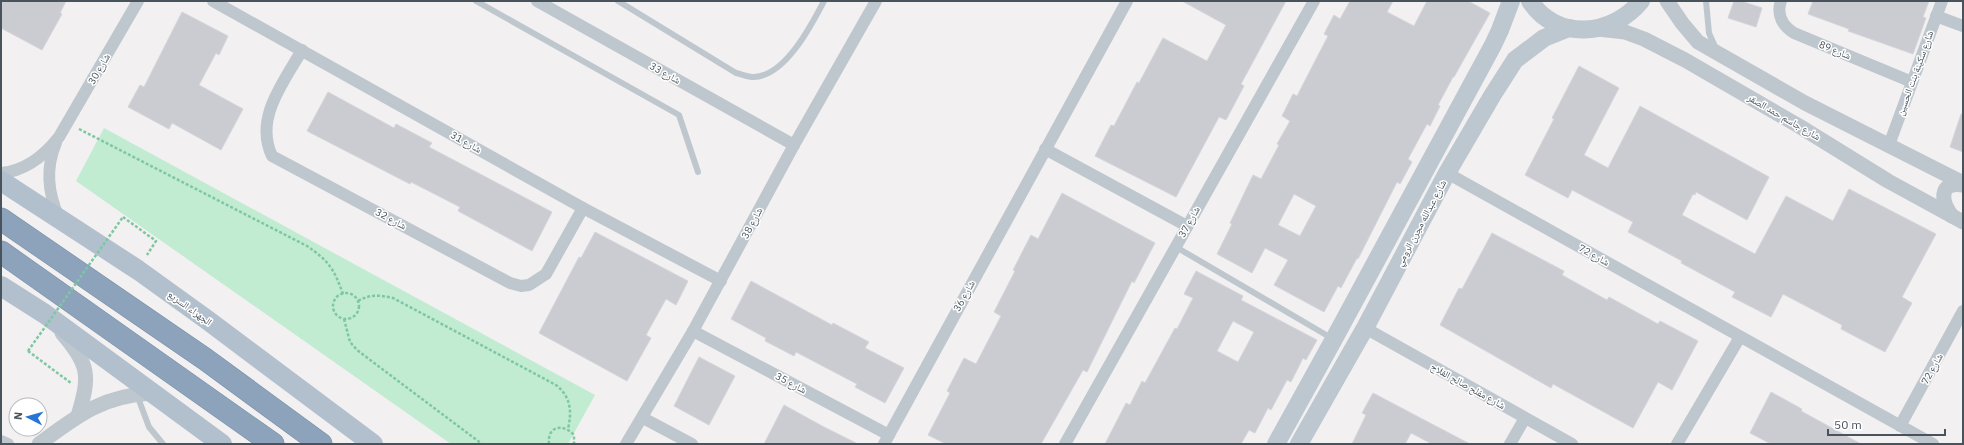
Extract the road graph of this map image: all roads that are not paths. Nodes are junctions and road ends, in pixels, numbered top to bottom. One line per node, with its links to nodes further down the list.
1 (138, 1): 24 (street, شارع 30)
2 (213, 1): 21 (street, شارع 31)
3 (476, 1): 28 (lane)
4 (537, 1): 25 (street, شارع 33)
5 (618, 1): 6 (lane)
6 (824, 1)
7 (876, 1): 25 (street, شارع 38)
8 (1127, 1): 27 (street, شارع 36)
9 (1314, 1): 37 (street, شارع 37)
10 (1511, 1): 47 (main road, شارع عبدالله مجرن الرومي)
11 (1530, 1): 19 (main road)
12 (1641, 1): 20 (main road)
13 (1667, 1): 22 (street)
14 (1706, 1): 22 (lane)
15 (1781, 1): 23 (street, شارع 89)
16 (1942, 1): 17 (street, شارع سكينة بنت الحسين)
17 (1936, 16): 18 (street); 23 (street, شارع سكينة بنت الحسين)
18 (1963, 26)
19 (1569, 28): 20 (main road); 30 (main road, شارع عبدالله مجرن الرومي)
20 (1598, 29): 35 (street, شارع جاسم حمد الصقر)
21 (302, 50): 33 (street, شارع 31); 33 (street, شارع 32)
22 (1717, 53): 26 (street)
23 (1912, 82): 26 (street, شارع سكينة بنت الحسين)
24 (59, 137): 29 (street, شارع 30); 36 (street, شارع 30)
25 (794, 145): 40 (street, شارع 38)
26 (1889, 145): 32 (street)
27 (1045, 149): 37 (street); 53 (street, شارع 36)
28 (698, 172)
29 (1, 173)
30 (1447, 173): 44 (main road, شارع عبدالله مجرن الرومي); 46 (street, شارع 72)
31 (1, 180): 36 (main road, الجهراء السريع)
32 (1963, 184): 35 (street)
33 (583, 208): 40 (street, شارع 31)
34 (1, 219): 60 (highway)
35 (1958, 219)
36 (60, 220): 61 (main road, الجهراء السريع)
37 (1188, 226): 38 (street, شارع 37)
38 (1176, 247): 47 (lane); 64 (street, شارع 37)
39 (1, 252): 59 (highway)
40 (720, 281): 45 (street, شارع 38)
41 (1, 286): 43 (main road)
42 (1963, 311): 52 (street, شارع 72)
43 (46, 314): 48 (main road); 49 (street)
44 (1365, 328): 51 (street, شارع مفلح صالح الفلاح); 66 (main road, شارع عبدالله مجرن الرومي)
45 (693, 331): 50 (street, شارع 38); 53 (street, شارع 35)
46 (1740, 337): 52 (street, شارع 72); 69 (street)
47 (1334, 339): 65 (main road, شارع عبدالله مجرن الرومي)
48 (144, 394): 49 (street); 57 (lane); 58 (main road)
49 (78, 416): 56 (street)
50 (643, 418): 62 (street, شارع 38); 63 (street)
51 (1525, 418): 67 (street); 68 (street, شارع مفلح صالح الفلاح)
52 (1900, 426): 70 (street, شارع 72)
53 (886, 439)
54 (1, 441): 55 (street)
55 (8, 444)
56 (39, 444)
57 (163, 444)
58 (222, 444)
59 (273, 444)
60 (321, 444)
61 (373, 444)
62 (626, 444)
63 (692, 444)
64 (1065, 444)
65 (1276, 444)
66 (1299, 444)
67 (1510, 444)
68 (1572, 444)
69 (1677, 444)
70 (1933, 444)

